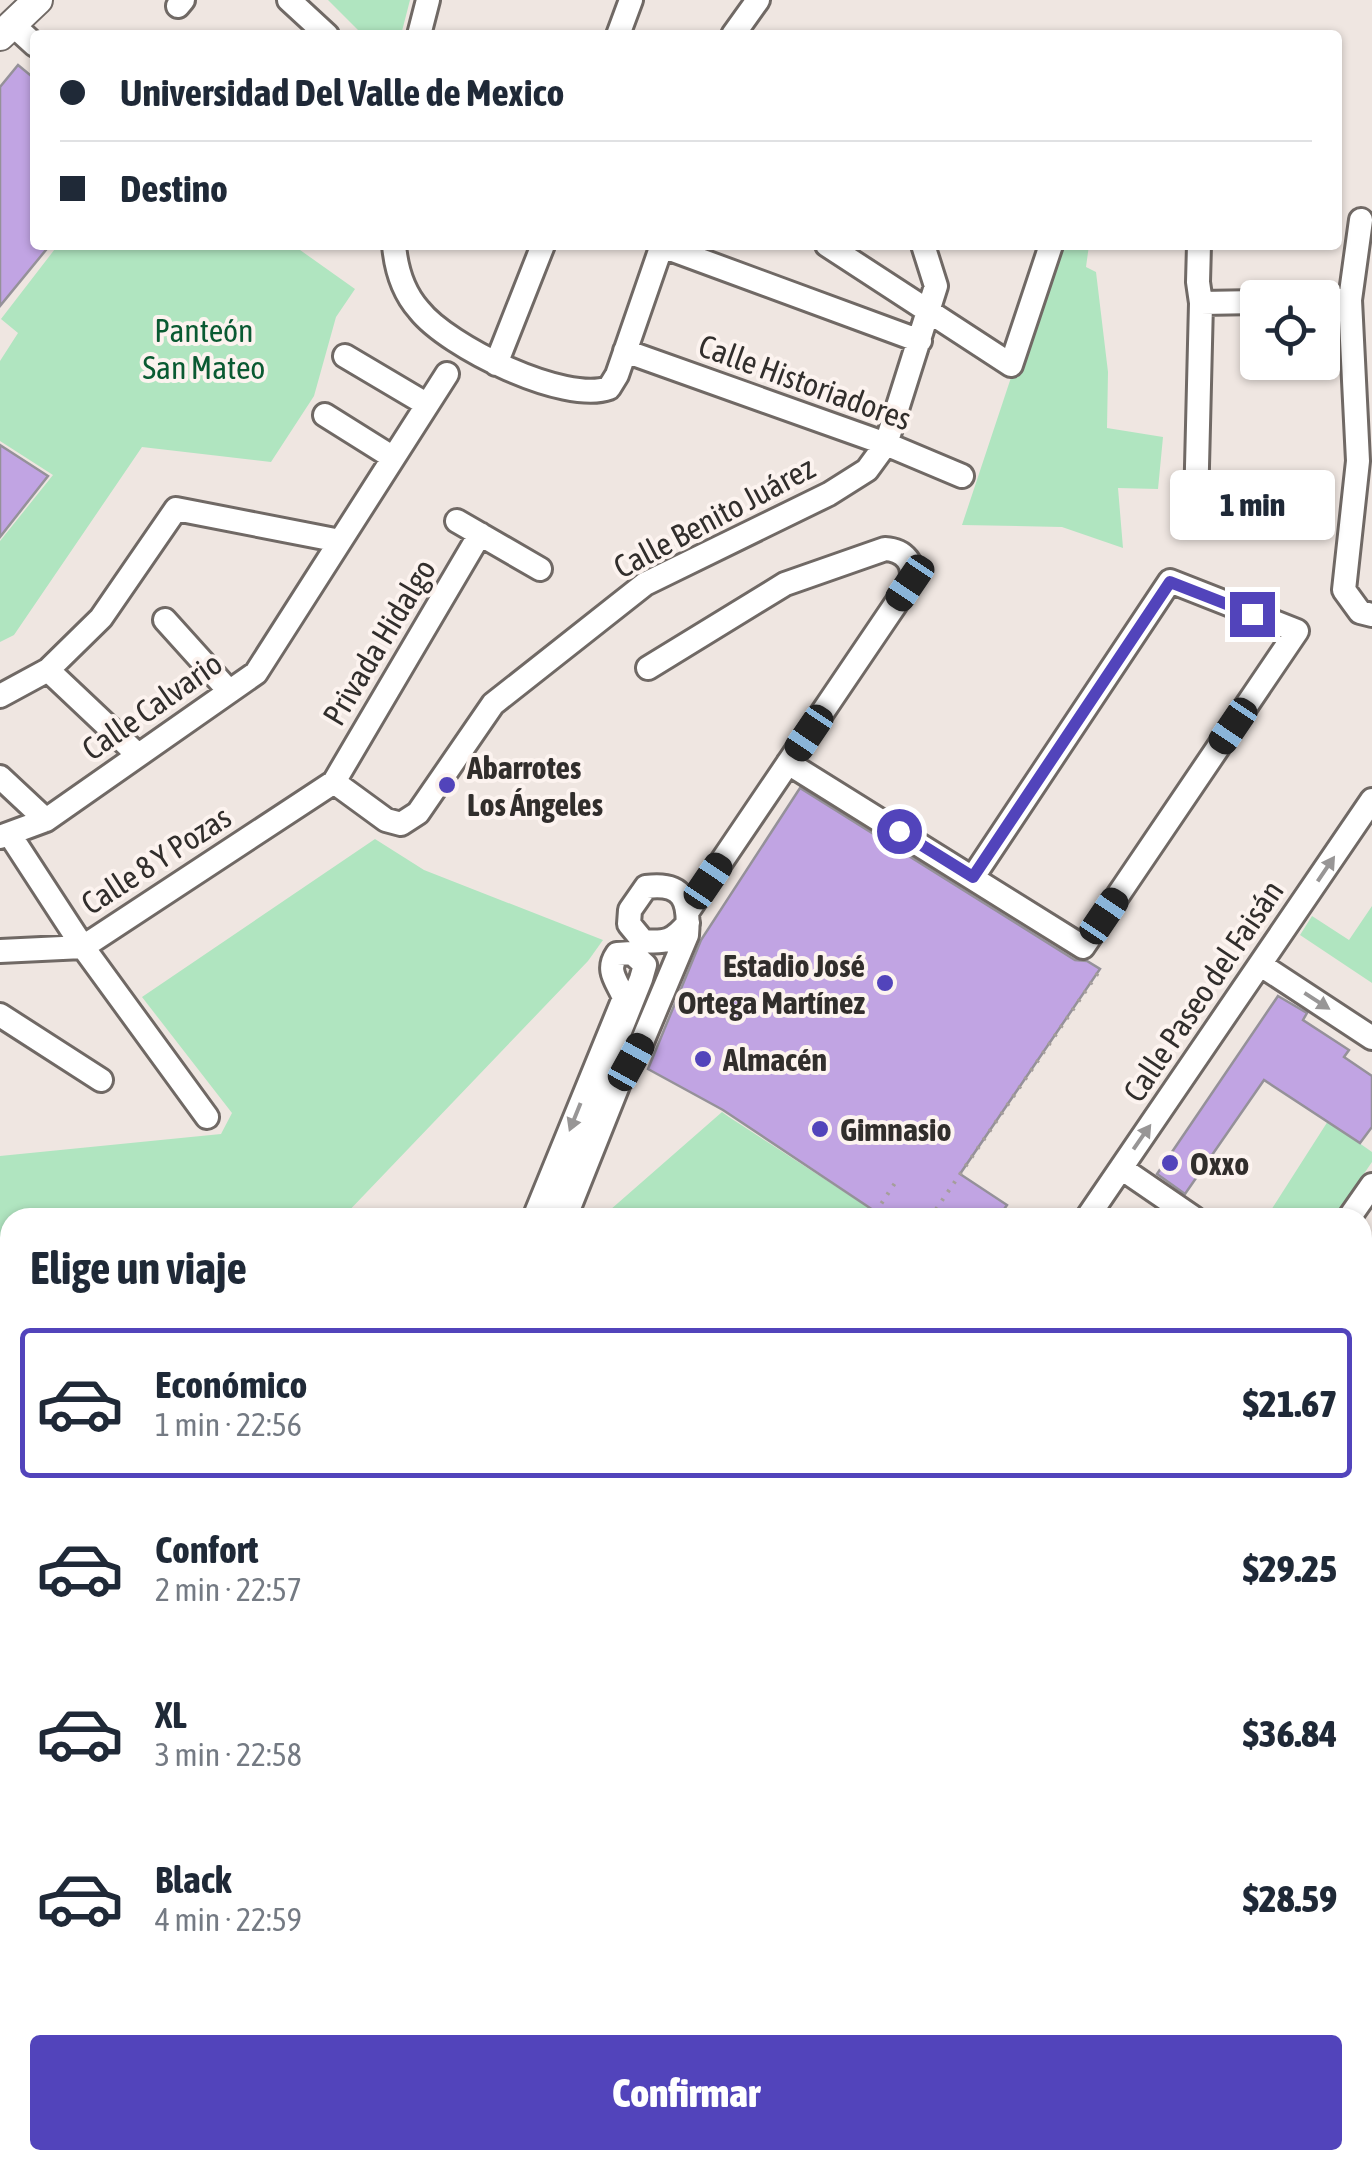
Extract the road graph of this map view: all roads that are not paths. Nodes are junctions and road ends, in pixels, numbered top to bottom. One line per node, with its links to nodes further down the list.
1 (38, 0): 6 (main road)
2 (289, 0): 7 (street)
3 (428, 0): 8 (street)
4 (632, 0): 9 (street)
5 (758, 0): 10 (street)
6 (6, 30): 11 (street)
7 (312, 30)
8 (421, 30)
9 (620, 30)
10 (737, 30)
11 (30, 42)
12 (1361, 220): 22 (street)
13 (394, 250): 29 (street)
14 (541, 250): 29 (street)
15 (661, 250): 27 (street)
16 (673, 250): 26 (street)
17 (835, 250): 25 (street)
18 (925, 250): 25 (street, Calle Benito Juárez)
19 (1049, 250): 25 (street)
20 (1199, 250): 24 (street)
21 (1340, 300): 22 (street)
22 (1350, 300): 41 (street)
23 (1240, 302): 24 (street)
24 (1201, 303): 36 (street)
25 (928, 312): 26 (street, Calle Benito Juárez)
26 (920, 341): 33 (street, Calle Benito Juárez)
27 (625, 351): 29 (street); 33 (street, Calle Historiadores)
28 (345, 356): 31 (street)
29 (496, 364)
30 (447, 374): 31 (street, Calle Calvario)
31 (426, 404): 34 (street, Calle Calvario)
32 (325, 415): 34 (street)
33 (886, 444): 35 (street, Calle Historiadores); 50 (street, Calle Benito Juárez)
34 (392, 458): 39 (street, Calle Calvario)
35 (962, 476)
36 (1196, 507)
37 (457, 521): 38 (street)
38 (480, 534): 40 (street); 50 (street, Privada Hidalgo)
39 (340, 541): 44 (street); 45 (street, Calle Calvario)
40 (540, 569)
41 (1372, 615)
42 (165, 620): 45 (street)
43 (648, 668): 48 (street)
44 (48, 670): 46 (street); 47 (street)
45 (230, 691): 47 (street, Calle Calvario)
46 (0, 696)
47 (138, 755): 52 (street, Calle Calvario)
48 (788, 763): 54 (street); 55 (street)
49 (0, 777): 52 (street)
50 (334, 782): 57 (street, Calle 8 Y Pozas)
51 (1372, 800): 59 (street, Calle Paseo del Faisán, one-way to 51)
52 (46, 820): 53 (street, Calle Calvario)
53 (5, 836): 57 (street)
54 (973, 877): 54 (street)
55 (680, 929): 56 (street); 56 (street); 68 (street)
56 (634, 944): 66 (street, one-way to 66); 67 (street)
57 (83, 947): 58 (street, Calle 8 Y Pozas); 63 (street)
58 (0, 950)
59 (1261, 965): 61 (street, one-way to 61); 64 (street, Calle Paseo del Faisán, one-way to 59)
60 (0, 1015): 62 (street)
61 (1372, 1038)
62 (101, 1080)
63 (207, 1117)
64 (1121, 1168): 69 (street, Calle Paseo del Faisán); 70 (street)
65 (1372, 1184): 71 (street)
66 (538, 1208)
67 (549, 1208)
68 (569, 1208)
69 (1094, 1208)
70 (1179, 1208)
71 (1356, 1208)

